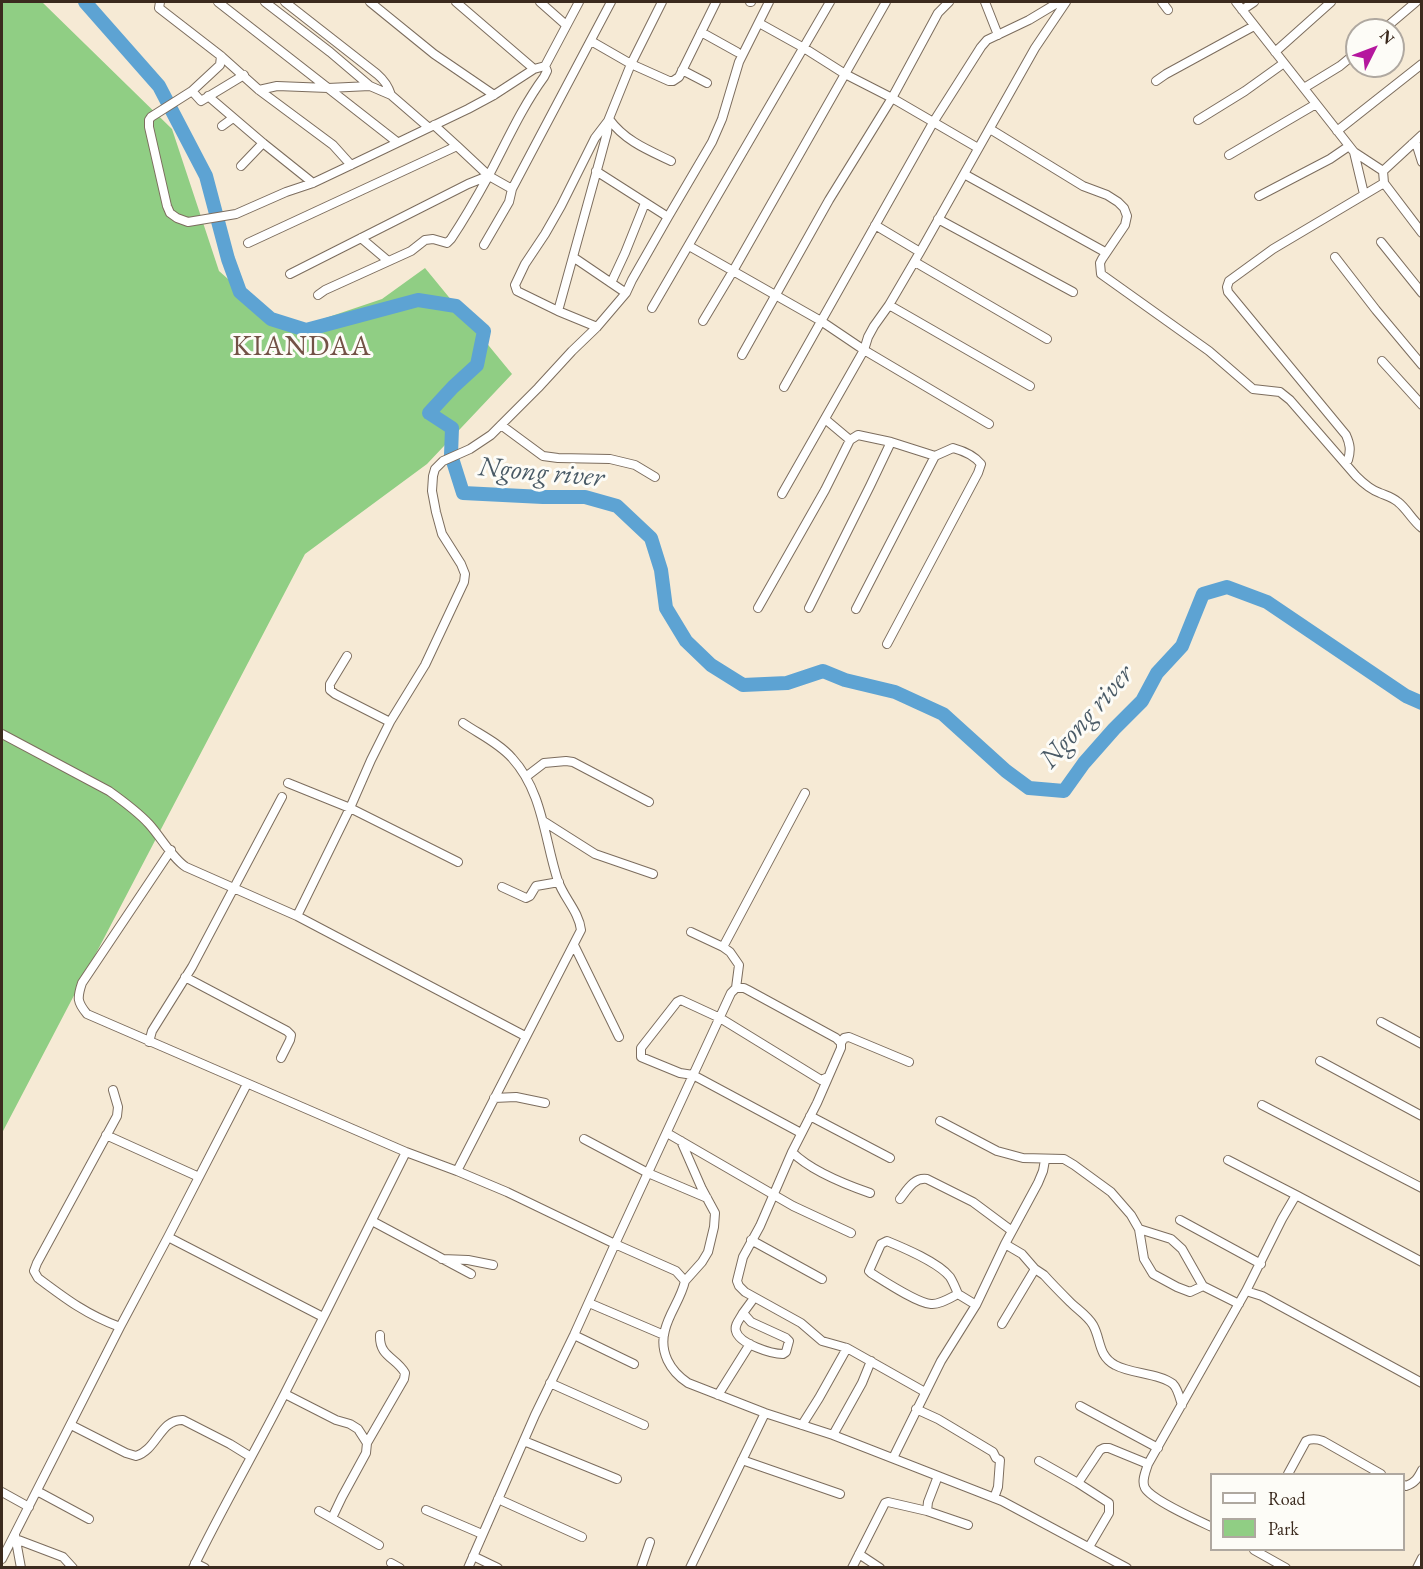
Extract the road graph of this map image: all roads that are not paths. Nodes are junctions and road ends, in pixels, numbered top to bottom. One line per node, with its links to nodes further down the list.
1 (160, 2): 36 (street)
2 (218, 2): 49 (street)
3 (265, 2): 48 (street)
4 (285, 2): 53 (street)
5 (370, 2): 54 (street)
6 (456, 2): 42 (street)
7 (540, 2): 28 (street)
8 (579, 2): 28 (street)
9 (611, 2): 32 (street)
10 (662, 2): 39 (street)
11 (716, 2): 30 (street)
12 (769, 2): 27 (street)
13 (830, 2): 33 (street)
14 (886, 2): 44 (street)
15 (949, 2): 56 (street)
16 (985, 2): 31 (street)
17 (1059, 2): 31 (street)
18 (1066, 2): 64 (street)
19 (1161, 2): 24 (street)
20 (1236, 2): 25 (street)
21 (1254, 2): 25 (street)
22 (1331, 2): 35 (street)
23 (1416, 2): 26 (street)
24 (1168, 10)
25 (1242, 10): 29 (street)
26 (1397, 18)
27 (759, 23): 33 (street); 88 (street)
28 (566, 24): 41 (street)
29 (1254, 26): 35 (street); 46 (street)
30 (701, 32): 34 (street); 43 (street)
31 (998, 35): 61 (street)
32 (591, 41): 39 (street); 84 (street)
33 (804, 48): 44 (street); 96 (street)
34 (737, 52)
35 (1275, 52): 38 (street)
36 (221, 56): 45 (street); 52 (street)
37 (1345, 62): 50 (street)
38 (1284, 63): 50 (street); 60 (street)
39 (631, 64): 43 (street); 59 (street)
40 (1422, 64): 65 (street)
41 (545, 66): 42 (street); 81 (street)
42 (534, 69): 54 (street)
43 (682, 70): 47 (street)
44 (845, 74): 56 (street); 103 (street)
45 (244, 75): 51 (street); 55 (street)
46 (1156, 81)
47 (707, 83)
48 (370, 86): 49 (street); 53 (street)
49 (328, 88): 51 (street); 67 (street)
50 (1304, 88): 57 (street)
51 (259, 90): 76 (street)
52 (192, 92): 55 (street); 82 (street)
53 (391, 95): 63 (street)
54 (494, 95): 63 (street)
55 (208, 96): 58 (street)
56 (892, 98): 61 (street); 109 (street)
57 (1316, 104): 65 (street); 73 (street)
58 (233, 118): 62 (street); 68 (street)
59 (608, 120): 74 (street); 78 (street); 113 (street)
60 (1198, 120)
61 (934, 121): 71 (street); 90 (street)
62 (222, 126)
63 (431, 126): 67 (street); 70 (street)
64 (990, 129): 71 (street); 98 (street)
65 (1337, 130): 72 (street)
66 (1422, 135): 69 (street)
67 (397, 142): 76 (street)
68 (263, 143): 77 (street); 82 (street)
69 (1412, 144): 75 (street); 79 (street)
70 (457, 146): 81 (street); 94 (street)
71 (978, 148): 80 (street)
72 (1352, 149): 79 (street); 85 (street); 86 (street)
73 (1229, 155)
74 (671, 161)
75 (1422, 162)
76 (351, 165): 82 (street)
77 (242, 166)
78 (596, 171): 87 (street); 99 (street)
79 (1383, 171): 83 (street)
80 (964, 174): 89 (street); 98 (street)
81 (489, 176): 84 (street); 92 (street); 101 (street)
82 (313, 183)
83 (1384, 183): 85 (street); 91 (street)
84 (512, 189): 95 (street)
85 (1364, 194): 131 (street)
86 (1259, 196)
87 (645, 203): 88 (street); 105 (street)
88 (668, 217): 108 (street)
89 (938, 219): 97 (street); 106 (street)
90 (875, 225): 97 (street); 115 (street)
91 (1422, 233)
92 (361, 238): 101 (street); 104 (street)
93 (1381, 242): 107 (street)
94 (248, 243)
95 (484, 245)
96 (689, 246): 103 (street); 112 (street)
97 (920, 252): 102 (street)
98 (1105, 252): 134 (street)
99 (573, 257): 105 (street); 113 (street)
100 (1335, 257): 121 (street)
101 (387, 260): 110 (street)
102 (915, 261): 111 (street); 117 (street)
103 (733, 271): 109 (street); 114 (street)
104 (290, 274)
105 (611, 283): 108 (street)
106 (1072, 292)
107 (1422, 292)
108 (626, 293): 116 (street)
109 (776, 294): 115 (street); 119 (street)
110 (318, 295)
111 (889, 305): 118 (street); 122 (street)
112 (652, 308)
113 (558, 311): 116 (street)
114 (703, 321)
115 (821, 321): 118 (street); 123 (street)
116 (597, 327): 127 (street)
117 (1047, 339)
118 (864, 350): 125 (street); 126 (street)
119 (742, 355)
120 (1382, 361): 124 (street)
121 (1422, 365)
122 (1030, 386)
123 (784, 387)
124 (1422, 405)
125 (825, 419): 128 (street); 133 (street)
126 (989, 424)
127 (501, 425): 132 (street); 140 (street)
128 (850, 440): 129 (street); 135 (street)
129 (891, 442): 130 (street); 136 (street)
130 (935, 456): 137 (street); 138 (street)
131 (1348, 460)
132 (655, 477)
133 (782, 494)
134 (1422, 528)
135 (758, 608)
136 (809, 608)
137 (856, 609)
138 (887, 644)
139 (347, 656): 140 (street)
140 (390, 722): 148 (street)
141 (463, 723): 143 (street)
142 (2, 734): 150 (street)
143 (527, 776): 147 (street); 149 (street)
144 (288, 783): 148 (street)
145 (805, 793): 159 (street)
146 (282, 797): 155 (street)
147 (649, 802)
148 (350, 808): 151 (street); 156 (street)
149 (543, 821): 152 (street); 153 (street)
150 (171, 850): 155 (street); 166 (street)
151 (458, 862)
152 (653, 874)
153 (559, 882): 154 (street); 158 (street)
154 (502, 887)
155 (234, 888): 156 (street); 160 (street)
156 (297, 916): 164 (street)
157 (691, 932): 159 (street)
158 (574, 945): 164 (street); 165 (street)
159 (723, 947): 161 (street)
160 (186, 977): 166 (street); 169 (street)
161 (735, 988): 162 (street); 167 (street)
162 (720, 1018): 172 (street); 172 (street); 173 (street)
163 (1380, 1022): 168 (street)
164 (525, 1036): 176 (street)
165 (619, 1037)
166 (149, 1042): 174 (street)
167 (841, 1043): 171 (street); 173 (street)
168 (1422, 1044)
169 (281, 1058)
170 (1320, 1061): 180 (street)
171 (909, 1062)
172 (693, 1075): 182 (street); 183 (street)
173 (828, 1077): 179 (street)
174 (248, 1084): 187 (street); 194 (street)
175 (113, 1090): 184 (street)
176 (494, 1098): 177 (street); 192 (street)
177 (545, 1103)
178 (1262, 1105): 195 (street)
179 (810, 1116): 183 (street); 189 (street)
180 (1422, 1116)
181 (940, 1121): 190 (street)
182 (667, 1133): 186 (street); 193 (street)
183 (801, 1133): 188 (street)
184 (106, 1135): 194 (street); 228 (street)
185 (584, 1139): 193 (street)
186 (681, 1141): 197 (street); 199 (street)
187 (406, 1152): 192 (street); 202 (street)
188 (792, 1152): 196 (street); 197 (street)
189 (890, 1158)
190 (1045, 1160): 203 (street); 204 (street)
191 (1228, 1160): 198 (street)
192 (457, 1171): 208 (street)
193 (648, 1173): 199 (street); 208 (street)
194 (199, 1177): 206 (street)
195 (1422, 1188)
196 (870, 1193)
197 (774, 1194): 205 (street); 207 (street)
198 (1296, 1195): 211 (street); 212 (street)
199 (707, 1198): 217 (street)
200 (900, 1200): 204 (street)
201 (1180, 1220): 212 (street)
202 (372, 1221): 210 (street); 226 (street)
203 (1138, 1228): 218 (street); 218 (street)
204 (1012, 1231): 209 (street)
205 (851, 1233)
206 (168, 1237): 226 (street); 228 (street)
207 (751, 1240): 216 (street); 221 (street)
208 (615, 1244): 217 (street); 222 (street)
209 (1005, 1244): 214 (street); 224 (street)
210 (442, 1258): 213 (street); 215 (street)
211 (1422, 1262)
212 (1261, 1263): 219 (street)
213 (493, 1265)
214 (1035, 1269): 227 (street); 241 (street)
215 (471, 1274)
216 (822, 1279)
217 (685, 1281): 231 (street)
218 (1203, 1286): 223 (street)
219 (1246, 1291): 223 (street); 237 (street)
220 (958, 1294): 220 (street); 224 (street)
221 (754, 1298): 225 (street); 233 (street)
222 (589, 1303): 230 (street); 231 (street)
223 (1239, 1304): 241 (street)
224 (976, 1305): 238 (street)
225 (743, 1313): 232 (street); 232 (street)
226 (323, 1317): 239 (street)
227 (1002, 1324)
228 (120, 1326): 245 (street)
229 (380, 1335): 250 (street)
230 (574, 1335): 235 (street); 236 (street)
231 (664, 1335): 240 (street)
232 (750, 1344): 240 (street)
233 (847, 1348): 234 (street); 247 (street)
234 (871, 1361): 238 (street); 248 (street)
235 (634, 1364)
236 (550, 1383): 246 (street); 249 (street)
237 (1422, 1383)
238 (925, 1392): 243 (street)
239 (285, 1394): 250 (street); 252 (street)
240 (718, 1395): 244 (street)
241 (1182, 1405): 251 (street)
242 (1080, 1406): 251 (street)
243 (916, 1409): 253 (street); 267 (street)
244 (765, 1413): 247 (street); 254 (street)
245 (71, 1425): 252 (street); 264 (street)
246 (644, 1425)
247 (802, 1425): 248 (street)
248 (833, 1435): 253 (street)
249 (524, 1441): 261 (street); 268 (street)
250 (367, 1443): 273 (street)
251 (1158, 1448): 256 (street)
252 (251, 1458): 289 (street)
253 (892, 1458): 260 (street)
254 (742, 1460): 266 (street); 297 (street)
255 (1039, 1461): 262 (street)
256 (1148, 1464): 262 (street); 276 (street)
257 (1422, 1470): 263 (street)
258 (1289, 1473): 259 (street)
259 (1379, 1473)
260 (938, 1476): 267 (street); 272 (street)
261 (617, 1479)
262 (1078, 1483): 282 (street)
263 (1405, 1486)
264 (37, 1491): 269 (street); 274 (street)
265 (2, 1492): 269 (street)
266 (840, 1494)
267 (994, 1498): 282 (street)
268 (498, 1499): 277 (street); 279 (street)
269 (29, 1507): 278 (street)
270 (426, 1510): 277 (street)
271 (319, 1511): 273 (street)
272 (927, 1511): 275 (street); 284 (street)
273 (332, 1518): 281 (street)
274 (89, 1519)
275 (968, 1525)
276 (1210, 1526)
277 (482, 1534): 285 (street)
278 (14, 1537): 287 (street); 290 (street); 291 (street)
279 (582, 1537)
280 (650, 1542): 296 (street)
281 (379, 1545)
282 (1089, 1547): 300 (street)
283 (1256, 1551): 301 (street)
284 (858, 1554): 298 (street); 299 (street)
285 (473, 1556): 294 (street); 295 (street)
286 (1422, 1558): 302 (street)
287 (2, 1559)
288 (391, 1563): 293 (street)
289 (194, 1565): 292 (street)
290 (21, 1568)
291 (73, 1568)
292 (205, 1568)
293 (400, 1568)
294 (468, 1568)
295 (498, 1568)
296 (641, 1568)
297 (690, 1568)
298 (852, 1568)
299 (880, 1568)
300 (1127, 1568)
301 (1286, 1568)
302 (1417, 1568)

